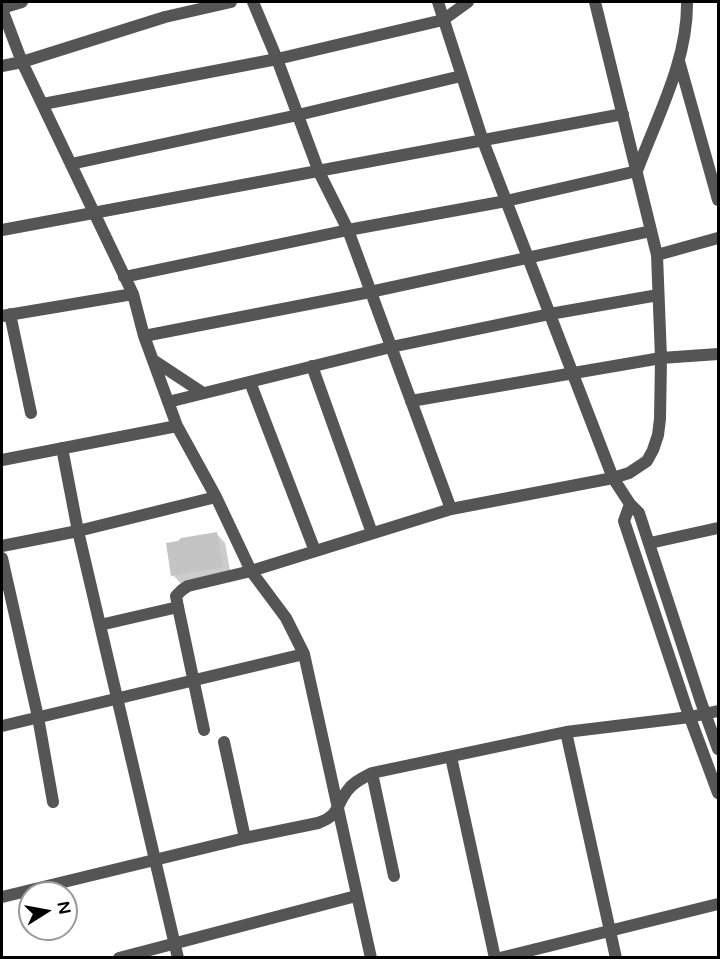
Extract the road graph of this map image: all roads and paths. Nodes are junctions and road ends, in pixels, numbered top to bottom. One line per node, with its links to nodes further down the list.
1 (22, 2): 8 (street)
2 (231, 2): 12 (street)
3 (253, 2): 10 (street)
4 (438, 2): 9 (street)
5 (468, 2): 9 (street)
6 (595, 2): 16 (street)
7 (687, 2): 11 (street)
8 (2, 8): 12 (street)
9 (443, 20): 10 (street); 14 (street)
10 (277, 59): 15 (street); 17 (street)
11 (679, 61): 20 (street); 22 (street)
12 (22, 62): 13 (street); 15 (street)
13 (2, 66)
14 (461, 76): 17 (street); 18 (street)
15 (43, 104): 19 (street)
16 (623, 114): 18 (street); 20 (street)
17 (298, 115): 19 (street); 21 (street)
18 (483, 141): 21 (street); 23 (street)
19 (71, 164): 24 (street)
20 (637, 171): 23 (street); 27 (street)
21 (319, 172): 24 (street); 26 (street)
22 (718, 200)
23 (506, 201): 26 (street); 30 (street)
24 (95, 214): 25 (street); 31 (street)
25 (2, 230)
26 (348, 230): 31 (street); 32 (street)
27 (651, 231): 29 (street); 30 (street)
28 (718, 238): 29 (street)
29 (657, 255): 34 (street)
30 (528, 258): 32 (street); 35 (street)
31 (124, 277): 33 (street)
32 (370, 292): 37 (street); 38 (street)
33 (133, 294): 36 (street); 37 (street)
34 (658, 295): 35 (street); 40 (street)
35 (550, 314): 38 (street); 43 (street)
36 (6, 315): 48 (street)
37 (144, 336): 41 (street)
38 (391, 347): 42 (street); 46 (street)
39 (718, 354): 40 (street)
40 (661, 358): 43 (street); 52 (street)
41 (153, 360): 45 (street); 47 (street)
42 (312, 366): 44 (street); 58 (street)
43 (572, 373): 46 (street); 52 (street)
44 (250, 382): 45 (street); 61 (street)
45 (203, 393): 47 (street)
46 (411, 401): 55 (street)
47 (168, 402): 49 (street)
48 (31, 413)
49 (177, 426): 50 (street); 53 (street)
50 (62, 448): 51 (street); 57 (street)
51 (2, 460)
52 (613, 478): 54 (street); 55 (street)
53 (216, 497): 57 (street); 63 (street)
54 (630, 504): 59 (street); 71 (street)
55 (451, 509): 58 (street)
56 (718, 528): 59 (street)
57 (78, 531): 60 (street); 65 (street)
58 (372, 533): 61 (street)
59 (650, 543): 69 (street)
60 (2, 546)
61 (315, 551): 63 (street)
62 (2, 558): 70 (street)
63 (251, 571): 64 (street); 66 (street)
64 (178, 607): 65 (street); 67 (street)
65 (100, 625): 68 (street)
66 (304, 654): 67 (street); 81 (street)
67 (193, 680): 68 (street); 73 (street)
68 (118, 698): 70 (street); 83 (street)
69 (712, 713): 71 (street); 76 (street)
70 (38, 717): 72 (street); 80 (street)
71 (690, 717): 74 (street); 79 (street)
72 (2, 726)
73 (204, 730)
74 (566, 732): 77 (street); 88 (street)
75 (224, 742): 82 (street)
76 (718, 749)
77 (451, 757): 78 (street); 93 (street)
78 (372, 773): 81 (street); 84 (street)
79 (718, 793)
80 (53, 802)
81 (337, 812): 82 (street); 85 (street)
82 (245, 838): 83 (street)
83 (155, 859): 86 (street); 89 (street)
84 (394, 876)
85 (356, 896): 89 (street); 92 (street)
86 (2, 897)
87 (718, 904): 88 (street)
88 (609, 930): 94 (street); 95 (street)
89 (174, 944): 90 (street); 91 (street)
90 (119, 957)
91 (178, 957)
92 (371, 957)
93 (495, 957)
94 (500, 957)
95 (616, 957)

